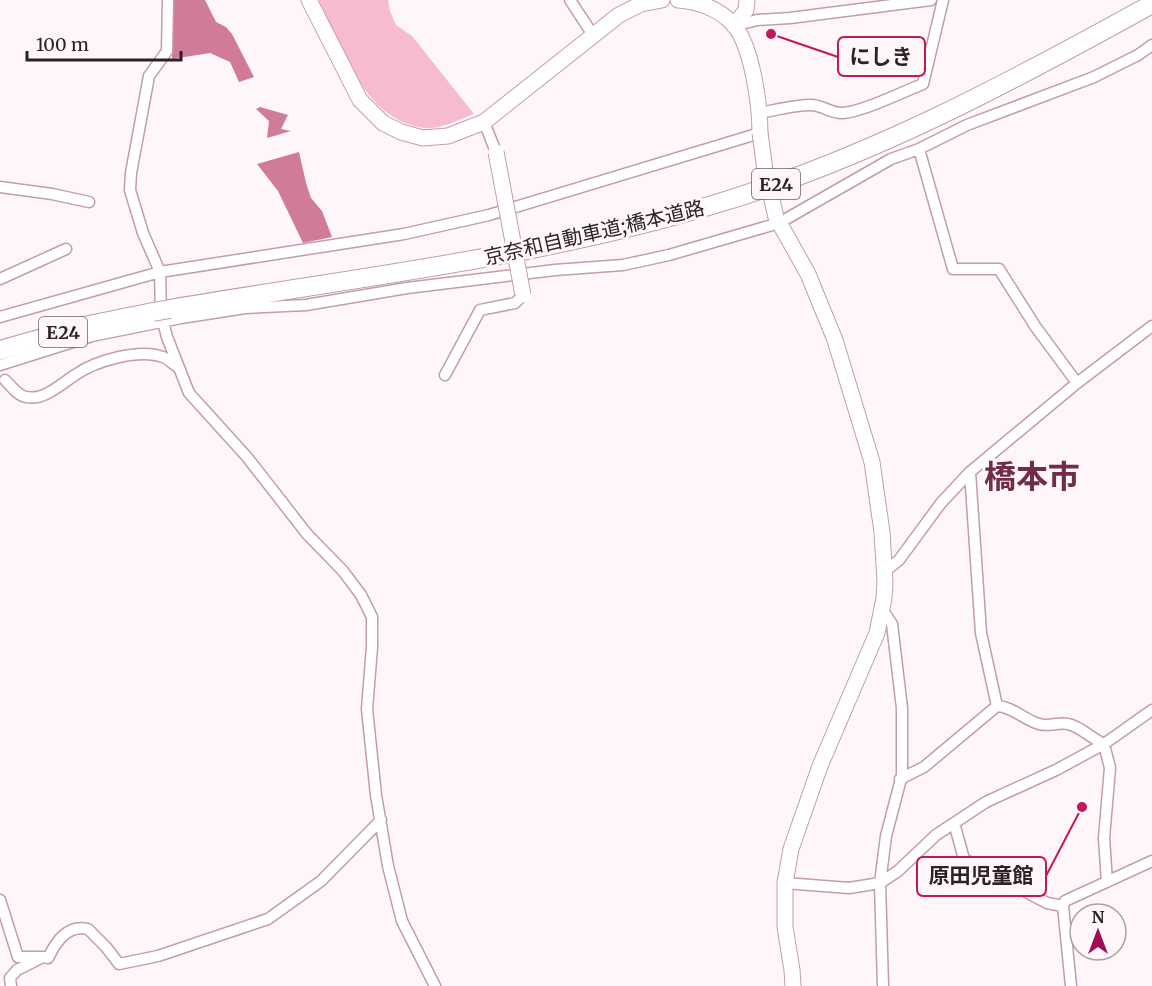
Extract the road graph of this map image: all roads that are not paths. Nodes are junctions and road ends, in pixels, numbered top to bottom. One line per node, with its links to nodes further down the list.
1 (168, 0): 22 (street)
2 (309, 0): 14 (street)
3 (570, 0): 11 (street)
4 (662, 0): 11 (street)
5 (678, 0): 10 (street)
6 (747, 0): 10 (street)
7 (931, 0): 10 (street)
8 (943, 0): 13 (street)
9 (1152, 4): 25 (highway, 京奈和自動車道;橋本道路 / E24)
10 (734, 26): 13 (street)
11 (593, 35): 14 (street)
12 (1152, 45): 16 (street)
13 (760, 113): 15 (street)
14 (484, 122): 17 (street)
15 (760, 133): 20 (street, bridge); 22 (street)
16 (919, 149): 20 (street); 33 (street)
17 (496, 152): 24 (street, bridge)
18 (0, 187): 19 (street)
19 (89, 202)
20 (777, 220): 25 (street); 35 (street)
21 (66, 249): 23 (street)
22 (160, 272): 25 (street); 26 (street)
23 (0, 279)
24 (523, 295): 31 (street)
25 (162, 314): 28 (highway, 京奈和自動車道;橋本道路 / E24); 29 (street); 30 (street)
26 (0, 316)
27 (1152, 326): 33 (street)
28 (0, 350)
29 (0, 365)
30 (178, 367): 32 (street); 41 (street)
31 (445, 375)
32 (5, 380)
33 (1077, 383): 34 (street)
34 (970, 472): 35 (street); 37 (street)
35 (884, 572): 36 (street)
36 (882, 609): 40 (street); 45 (street)
37 (997, 706): 39 (street); 40 (street)
38 (1152, 710): 39 (street)
39 (1104, 744): 42 (street); 44 (street)
40 (900, 778): 46 (street)
41 (381, 820): 49 (street); 51 (street)
42 (954, 823): 46 (street); 48 (street)
43 (1152, 861): 44 (street)
44 (1107, 882): 48 (street)
45 (785, 883): 46 (street); 52 (street)
46 (880, 883): 53 (street)
47 (0, 900): 49 (street)
48 (1063, 906): 54 (street)
49 (43, 957): 50 (street)
50 (11, 986)
51 (435, 986)
52 (793, 986)
53 (883, 986)
54 (1071, 986)

